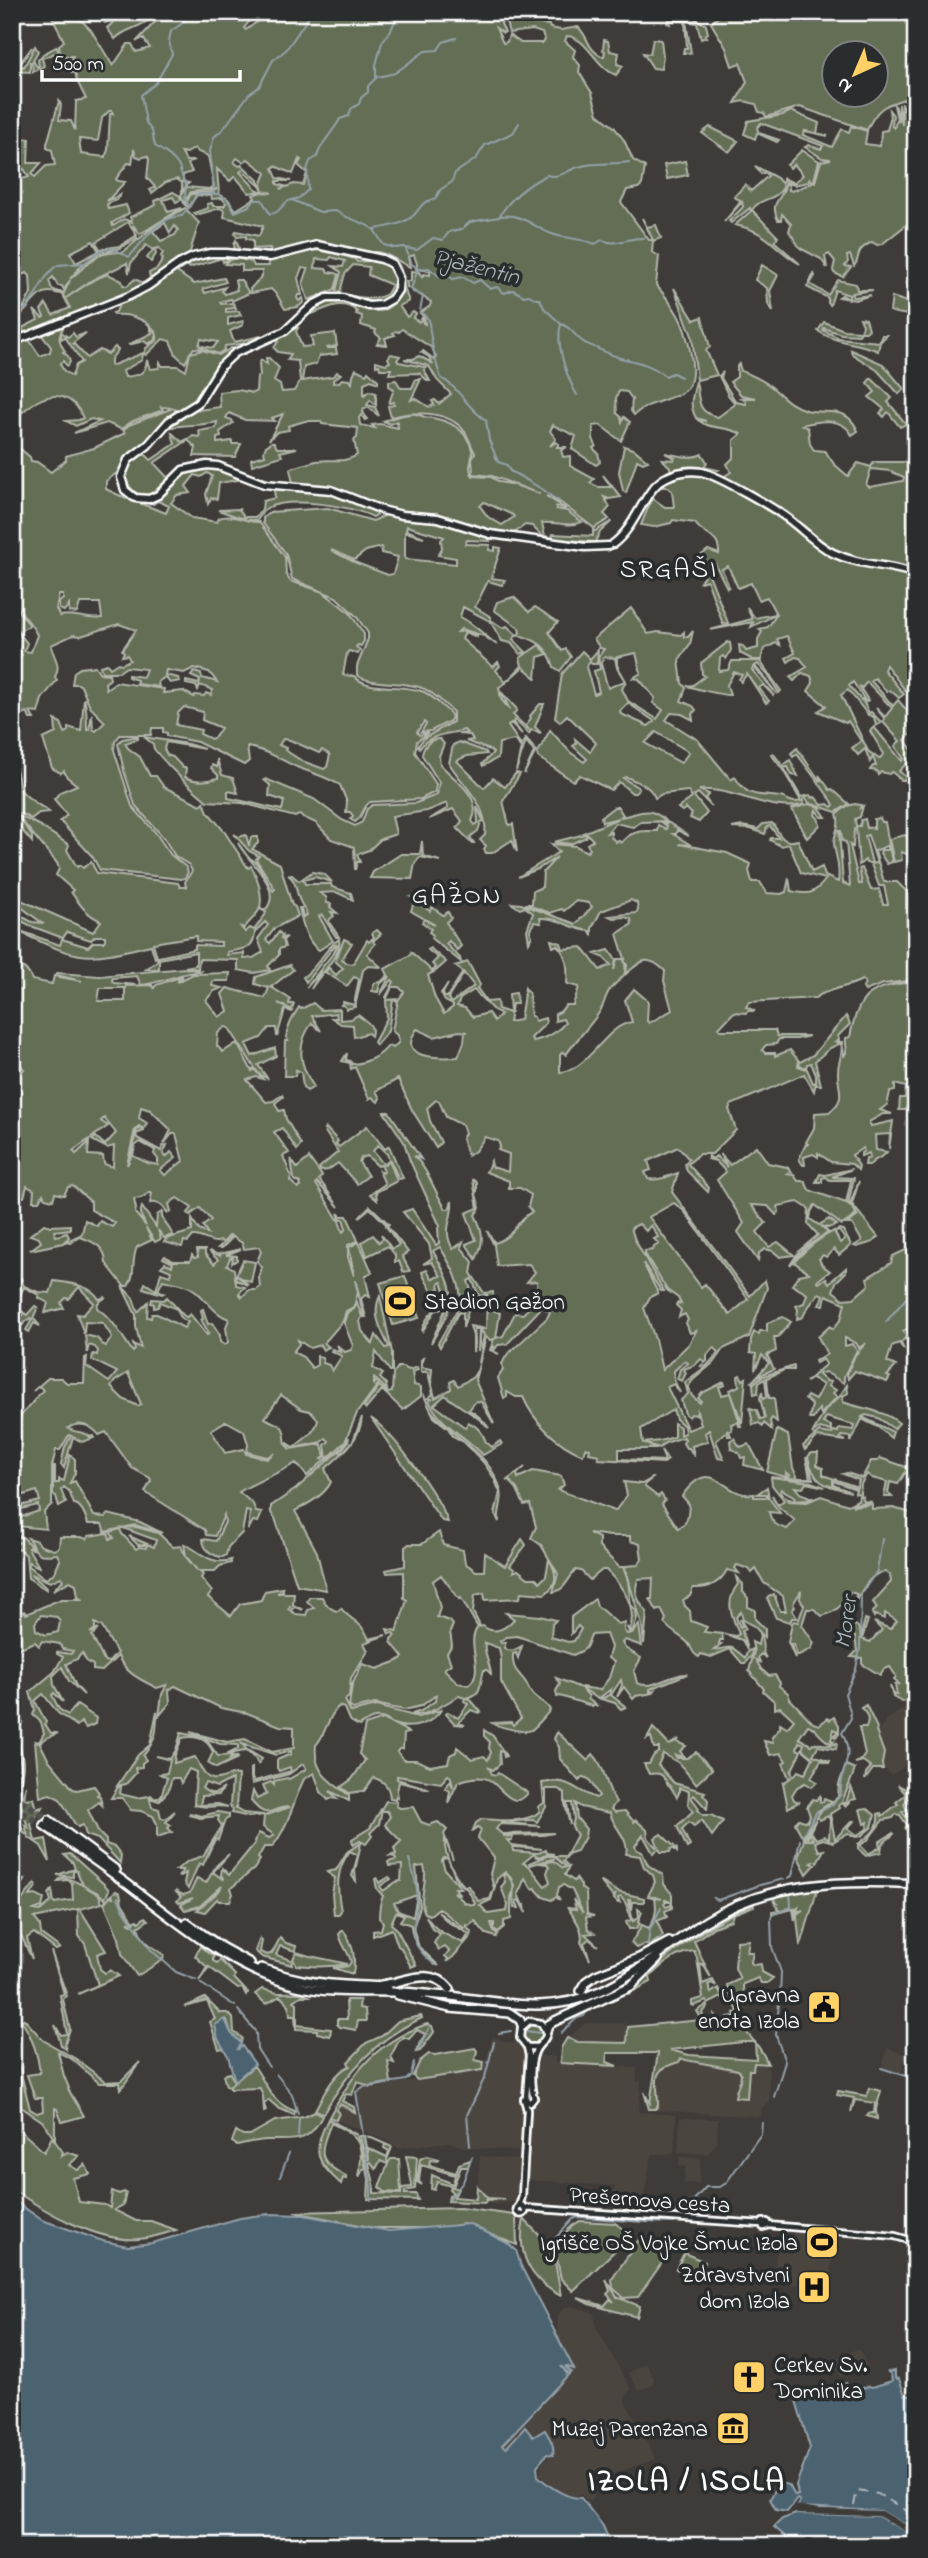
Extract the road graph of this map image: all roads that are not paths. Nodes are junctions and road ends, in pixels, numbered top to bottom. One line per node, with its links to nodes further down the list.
1 (12, 342): 2 (main road)
2 (916, 574)
3 (916, 1882): 4 (highway)
4 (671, 1943): 5 (highway); 7 (highway); 8 (highway); 12 (highway)
5 (366, 1986): 6 (highway); 8 (highway)
6 (450, 1989)
7 (581, 1991)
8 (377, 1992): 11 (highway)
9 (459, 2001): 11 (highway)
10 (575, 2005): 12 (highway)
11 (526, 2023): 12 (main road); 13 (main road)
12 (544, 2027): 14 (main road)
13 (527, 2047): 14 (main road); 15 (main road)
14 (538, 2047): 15 (main road)
15 (530, 2093): 16 (main road); 16 (main road)
16 (528, 2105): 17 (main road, Prešernova cesta)
17 (914, 2240)

